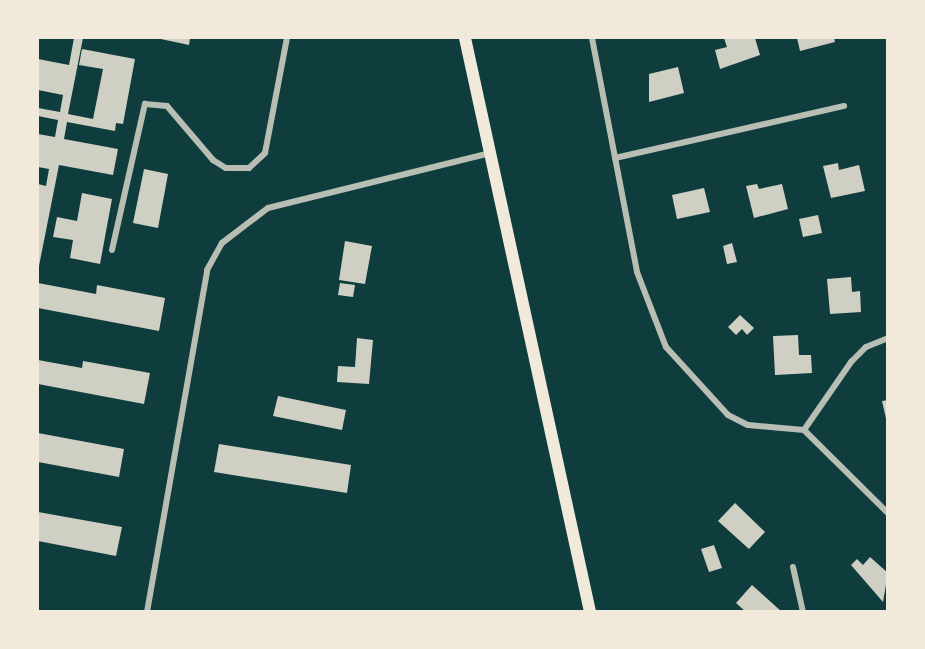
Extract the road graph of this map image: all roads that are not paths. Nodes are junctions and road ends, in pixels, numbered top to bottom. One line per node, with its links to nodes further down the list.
1 (287, 38): 7 (street)
2 (465, 38): 5 (main road)
3 (592, 38): 6 (street)
4 (844, 106): 6 (street)
5 (492, 153): 12 (street); 13 (main road)
6 (615, 158): 9 (street)
7 (112, 250)
8 (888, 338): 9 (street)
9 (804, 430): 10 (street)
10 (888, 513)
11 (793, 567): 14 (street)
12 (147, 612)
13 (590, 612)
14 (803, 612)

